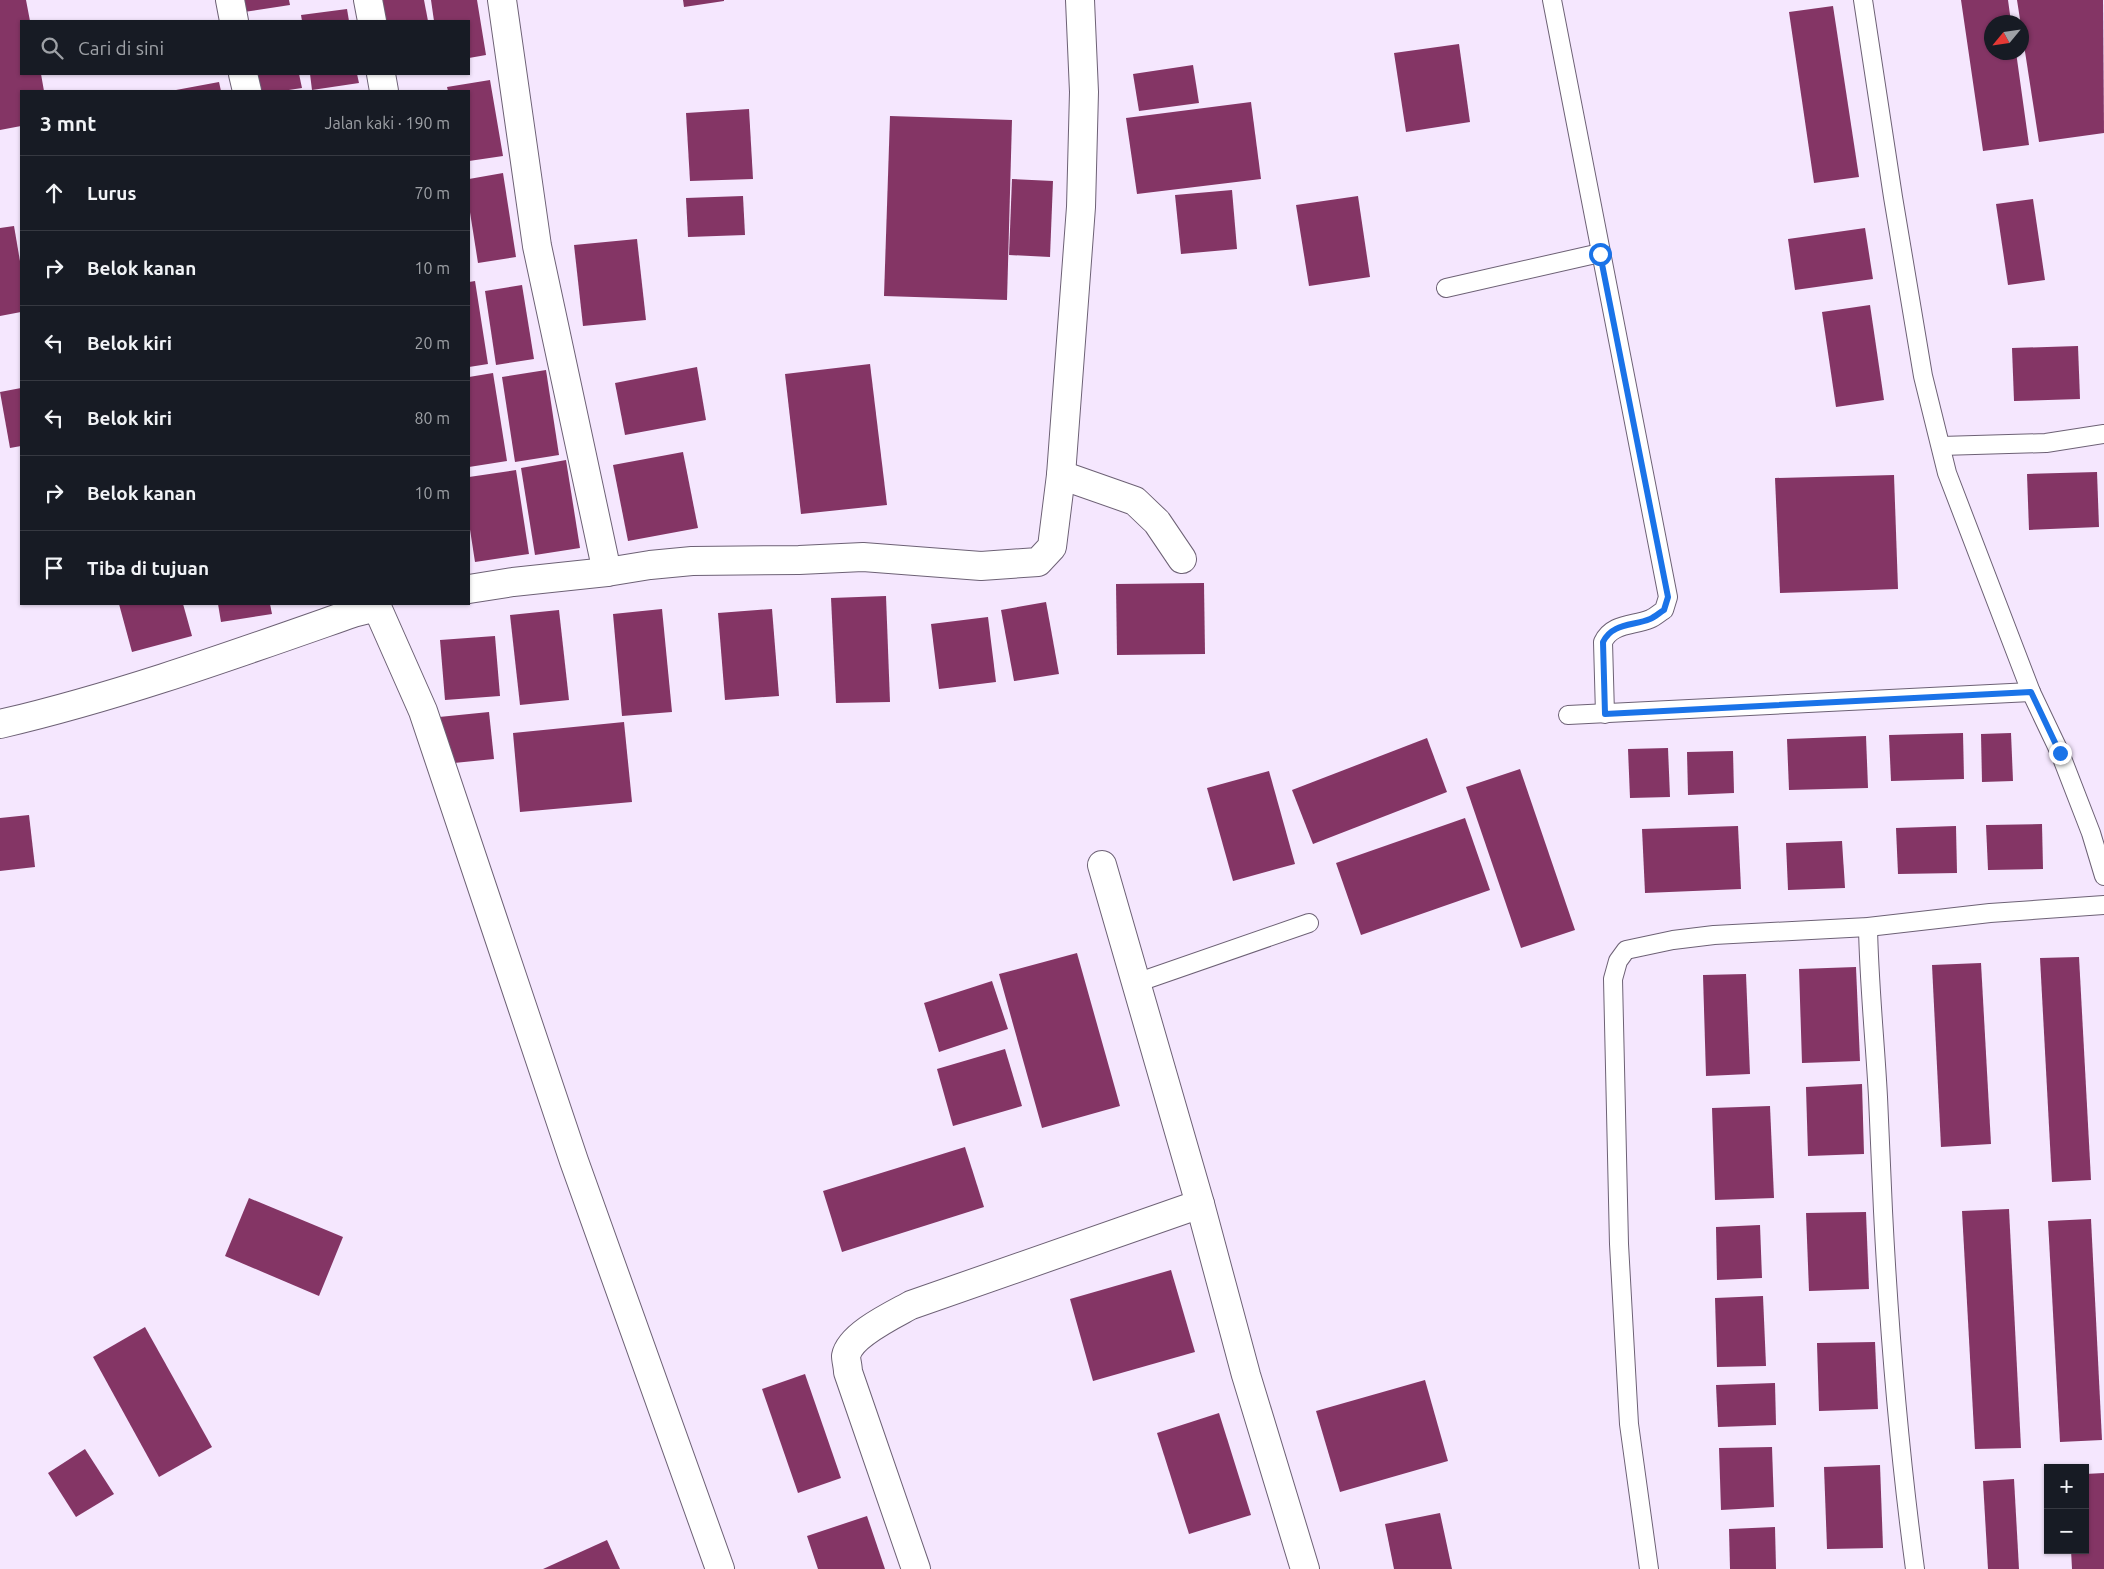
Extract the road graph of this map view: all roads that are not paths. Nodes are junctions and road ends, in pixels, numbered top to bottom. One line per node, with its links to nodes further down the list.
1 (230, 0): 7 (street)
2 (368, 0): 8 (street)
3 (502, 0): 19 (street)
4 (1080, 0): 17 (street)
5 (1552, 0): 13 (lane)
6 (1863, 0): 16 (lane)
7 (234, 20)
8 (372, 20)
9 (244, 75): 11 (street)
10 (381, 75): 12 (street)
11 (247, 90)
12 (384, 90)
13 (1600, 254): 14 (lane); 23 (lane)
14 (1446, 288)
15 (2104, 434): 16 (lane)
16 (1941, 446): 22 (lane)
17 (1061, 475): 18 (street); 19 (street)
18 (1182, 559)
19 (607, 572): 20 (street)
20 (470, 589)
21 (367, 607): 25 (street); 33 (street)
22 (2028, 685): 23 (lane); 27 (lane)
23 (1604, 706): 24 (lane)
24 (1568, 715)
25 (0, 724)
26 (1102, 865): 31 (street)
27 (2104, 876)
28 (2104, 905): 30 (lane)
29 (1309, 923): 31 (lane)
30 (1868, 927): 36 (lane); 37 (lane)
31 (1136, 983): 32 (street)
32 (1200, 1204): 34 (street); 35 (street)
33 (720, 1569)
34 (916, 1569)
35 (1305, 1569)
36 (1649, 1569)
37 (1915, 1569)

